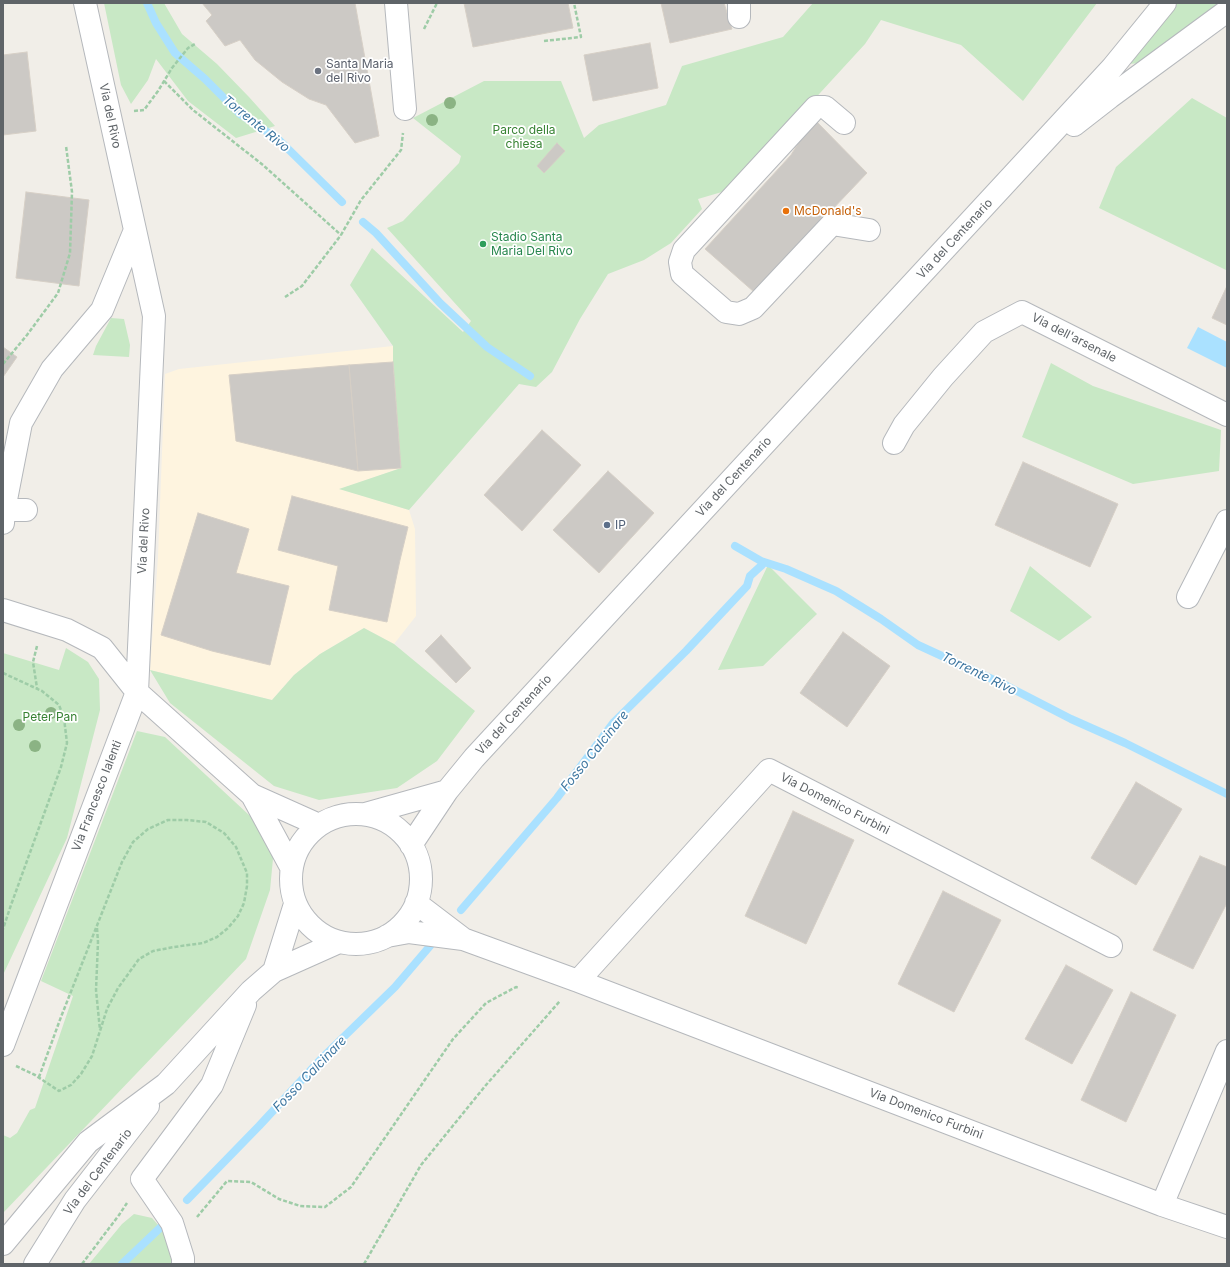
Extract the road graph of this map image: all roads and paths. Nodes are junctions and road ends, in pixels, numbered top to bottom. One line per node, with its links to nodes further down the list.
1 (85, 3): 14 (street, Via del Rivo)
2 (396, 3): 9 (street)
3 (574, 3): 6 (path)
4 (1165, 3): 13 (street)
5 (1227, 11): 13 (street)
6 (544, 42)
7 (195, 44): 8 (path)
8 (164, 81): 10 (path); 16 (path)
9 (405, 109): 16 (path)
10 (144, 110)
11 (844, 123): 15 (street)
12 (66, 146): 18 (path)
13 (1024, 164): 30 (street, Via del Centenario)
14 (135, 230): 22 (street); 29 (street, Via del Rivo)
15 (869, 230)
16 (341, 235): 17 (path)
17 (285, 297)
18 (3, 364)
19 (1227, 414): 20 (street, Via dell'arsenale)
20 (894, 443)
21 (26, 510): 22 (street)
22 (4, 516)
23 (1227, 521): 24 (street)
24 (1188, 597)
25 (3, 610): 26 (street)
26 (48, 624): 28 (path); 29 (street)
27 (3, 673): 28 (path)
28 (37, 689): 39 (path)
29 (137, 692): 31 (street); 50 (street, Via Francesco Ialenti)
30 (447, 791): 32 (street); 34 (street, Via del Centenario)
31 (252, 795): 33 (street); 35 (street)
32 (366, 814): 33 (street); 34 (street)
33 (319, 826): 35 (street)
34 (411, 844): 36 (street)
35 (292, 867): 37 (street)
36 (416, 903): 40 (street); 41 (street)
37 (296, 904): 42 (street); 44 (street)
38 (97, 927): 48 (path); 48 (path); 51 (path)
39 (3, 929)
40 (387, 936): 41 (street); 42 (street)
41 (463, 939): 45 (street, Via Domenico Furbini)
42 (339, 942): 44 (street)
43 (1111, 946): 45 (street, Via Domenico Furbini)
44 (274, 971): 47 (street)
45 (578, 981): 54 (street, Via Domenico Furbini); 61 (path)
46 (522, 988): 56 (path)
47 (250, 991): 52 (street); 53 (street)
48 (100, 1033): 51 (path)
49 (1227, 1051): 54 (street)
50 (6, 1054): 51 (path)
51 (39, 1077)
52 (166, 1084): 57 (street); 58 (street, Via del Centenario)
53 (142, 1179): 56 (street); 59 (path)
54 (1162, 1205): 55 (street, Via Domenico Furbini)
55 (1227, 1227)
56 (177, 1241): 60 (street)
57 (3, 1244)
58 (35, 1264)
59 (82, 1264)
60 (183, 1264)
61 (364, 1264)

